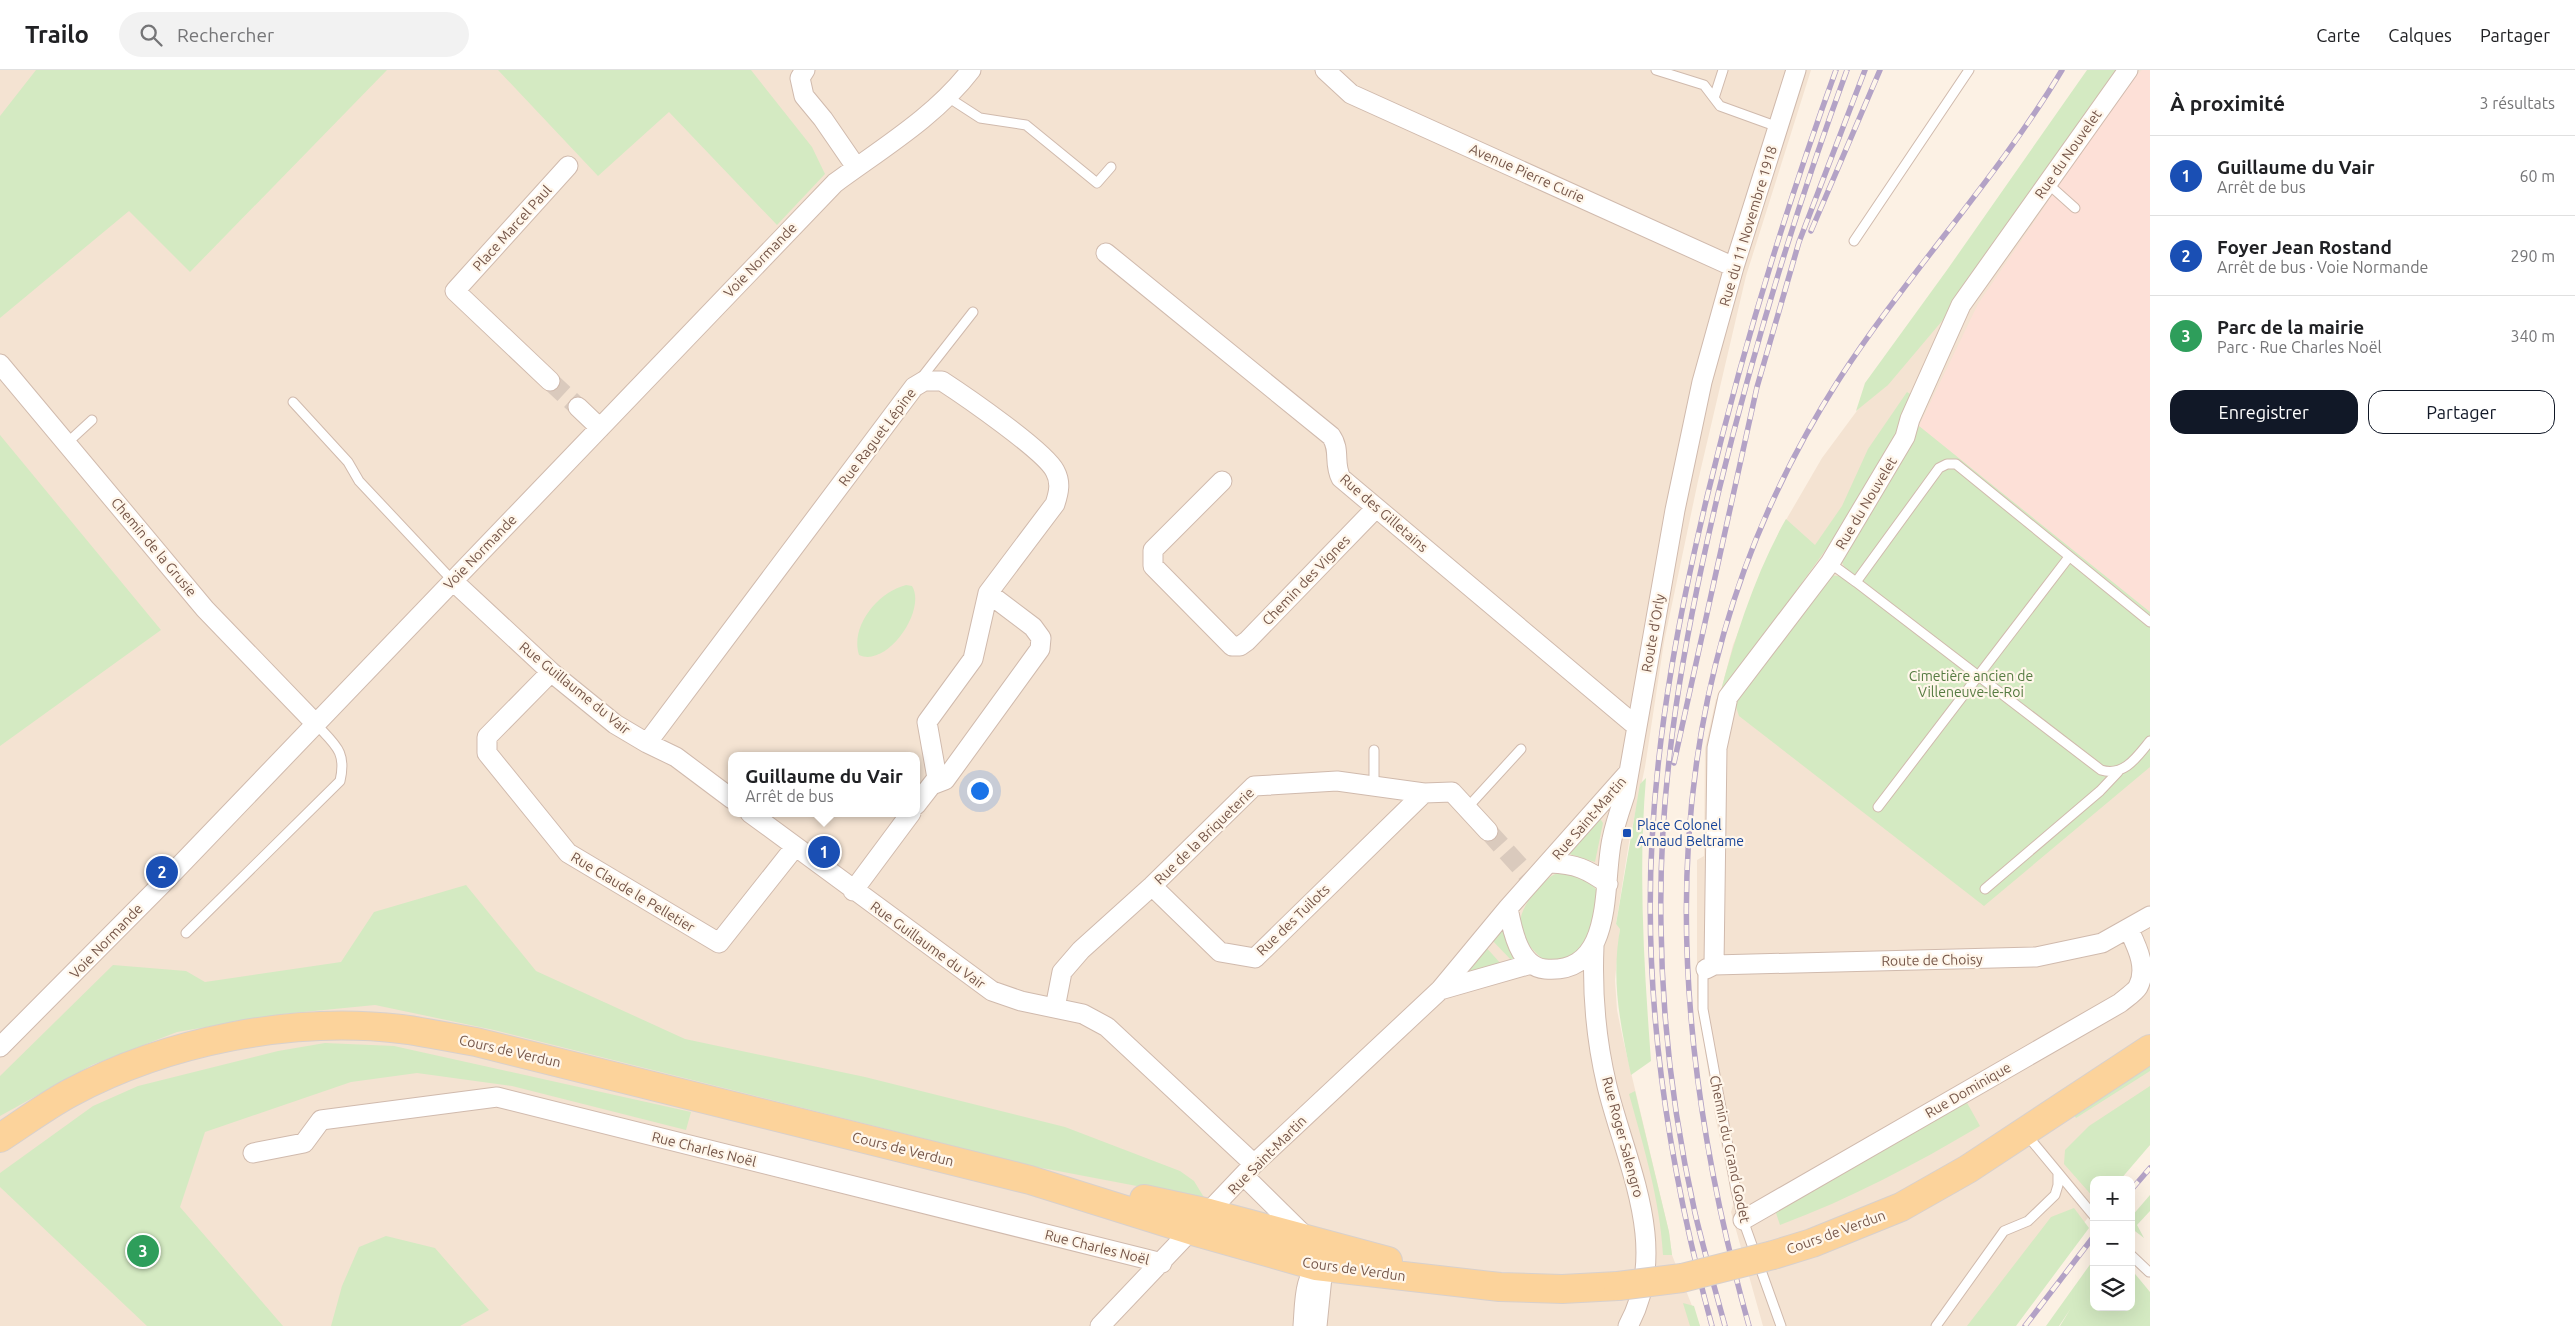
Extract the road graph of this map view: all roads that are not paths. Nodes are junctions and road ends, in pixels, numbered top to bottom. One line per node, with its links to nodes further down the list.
1 (806, 70): 13 (street)
2 (971, 70): 9 (street, Voie Normande)
3 (1325, 70): 19 (street, Avenue Pierre Curie)
4 (1656, 70): 10 (lane)
5 (1723, 70): 10 (lane)
6 (1796, 70): 11 (street, Rue du 11 Novembre 1918)
7 (1969, 70): 17 (lane)
8 (2128, 70): 15 (street, Rue du Nouvelet)
9 (946, 96): 13 (street, Voie Normande); 14 (lane)
10 (1714, 98): 11 (lane)
11 (1778, 127): 19 (street, Rue du 11 Novembre 1918)
12 (568, 166): 22 (street, Place Marcel Paul)
13 (856, 167): 28 (street, Voie Normande)
14 (1111, 168)
15 (2047, 183): 16 (lane); 33 (street, Rue du Nouvelet)
16 (2075, 208)
17 (1854, 241)
18 (1106, 253): 31 (street, Rue des Gilletains)
19 (1734, 267): 23 (street, Rue du 11 Novembre 1918)
20 (972, 312): 24 (lane)
21 (0, 364): 29 (street, Chemin de la Grusie)
22 (550, 381)
23 (1702, 382): 41 (street, Route d'Orly)
24 (914, 387): 36 (street, Rue Raguet Lépine); 43 (street, Rue Raguet Lépine)
25 (294, 402): 34 (lane)
26 (578, 407): 28 (street)
27 (92, 420): 29 (lane)
28 (600, 428): 34 (street, Voie Normande)
29 (67, 443): 40 (street, Chemin de la Grusie)
30 (1222, 481): 31 (street, Chemin des Vignes)
31 (1376, 508): 41 (street, Rue des Gilletains)
32 (2069, 556): 35 (lane); 37 (lane); 39 (lane)
33 (1830, 563): 35 (lane); 70 (street, Rue du Nouvelet)
34 (452, 581): 38 (street, Rue Guillaume du Vair); 40 (street, Voie Normande)
35 (1856, 582): 39 (lane)
36 (988, 593): 48 (street, Rue Raguet Lépine); 48 (street)
37 (2150, 622)
38 (551, 672): 43 (street, Rue Guillaume du Vair); 58 (street, Rue Claude le Pelletier)
39 (1978, 676): 46 (lane); 54 (lane)
40 (316, 723): 67 (lane); 73 (street, Voie Normande)
41 (1636, 726): 47 (street, Route d'Orly)
42 (2150, 741): 46 (lane)
43 (647, 743): 51 (street, Rue Guillaume du Vair)
44 (1521, 749): 53 (lane)
45 (1374, 750): 49 (lane)
46 (2118, 772): 62 (lane)
47 (1628, 773): 59 (street, Rue Saint-Martin); 60 (street, Route d'Orly)
48 (932, 785): 52 (street)
49 (1374, 786): 50 (street, Rue de la Briqueterie); 61 (street, Rue de la Briqueterie)
50 (1424, 793): 53 (street, Rue de la Briqueterie); 61 (street, Rue des Tuilots)
51 (728, 796)
52 (920, 800)
53 (1467, 808): 57 (street, Rue de la Briqueterie)
54 (1878, 808)
55 (755, 817): 58 (street, Rue Guillaume du Vair)
56 (908, 817): 63 (street)
57 (1488, 831)
58 (795, 847): 63 (street, Rue Guillaume du Vair)
59 (1550, 863): 60 (street); 64 (street)
60 (1608, 884): 68 (street)
61 (1152, 886): 72 (street, Rue de la Briqueterie)
62 (1985, 889)
63 (853, 891): 72 (street, Rue Guillaume du Vair)
64 (1508, 908): 69 (street); 71 (street, Rue Saint-Martin)
65 (2150, 916): 66 (street, Route de Choisy)
66 (2129, 930): 70 (street, Route de Choisy); 81 (street, Rue Dominique)
67 (186, 933)
68 (1594, 946): 69 (street); 91 (street, Rue Roger Salengro)
69 (1531, 964): 71 (street, Rue Saint-Martin)
70 (1710, 967): 81 (lane, Chemin du Grand Godet)
71 (1440, 990): 78 (street, Rue Saint-Martin)
72 (1055, 1008): 78 (street, Rue Guillaume du Vair)
73 (0, 1047)
74 (2150, 1049): 75 (main road, Cours de Verdun)
75 (2025, 1132): 79 (lane); 87 (main road, Cours de Verdun, bridge)
76 (0, 1138): 82 (main road, Cours de Verdun)
77 (253, 1153): 84 (street, Rue Charles Noël)
78 (1249, 1170): 82 (street, Rue Saint-Martin); 85 (street, Rue Guillaume du Vair)
79 (2058, 1174): 80 (lane); 93 (lane)
80 (2090, 1212)
81 (1743, 1220): 92 (lane, Chemin du Grand Godet)
82 (1201, 1222): 84 (street, Rue Saint-Martin); 85 (main road, Cours de Verdun)
83 (2135, 1259): 86 (lane)
84 (1162, 1263): 88 (street, Rue Saint-Martin)
85 (1311, 1263): 87 (main road, Cours de Verdun); 87 (main road, Cours de Verdun); 89 (street); 90 (street)
86 (2149, 1272)
87 (1479, 1285)
88 (1100, 1326)
89 (1303, 1326)
90 (1317, 1326)
91 (1628, 1326)
92 (1781, 1326)
93 (1936, 1326)

